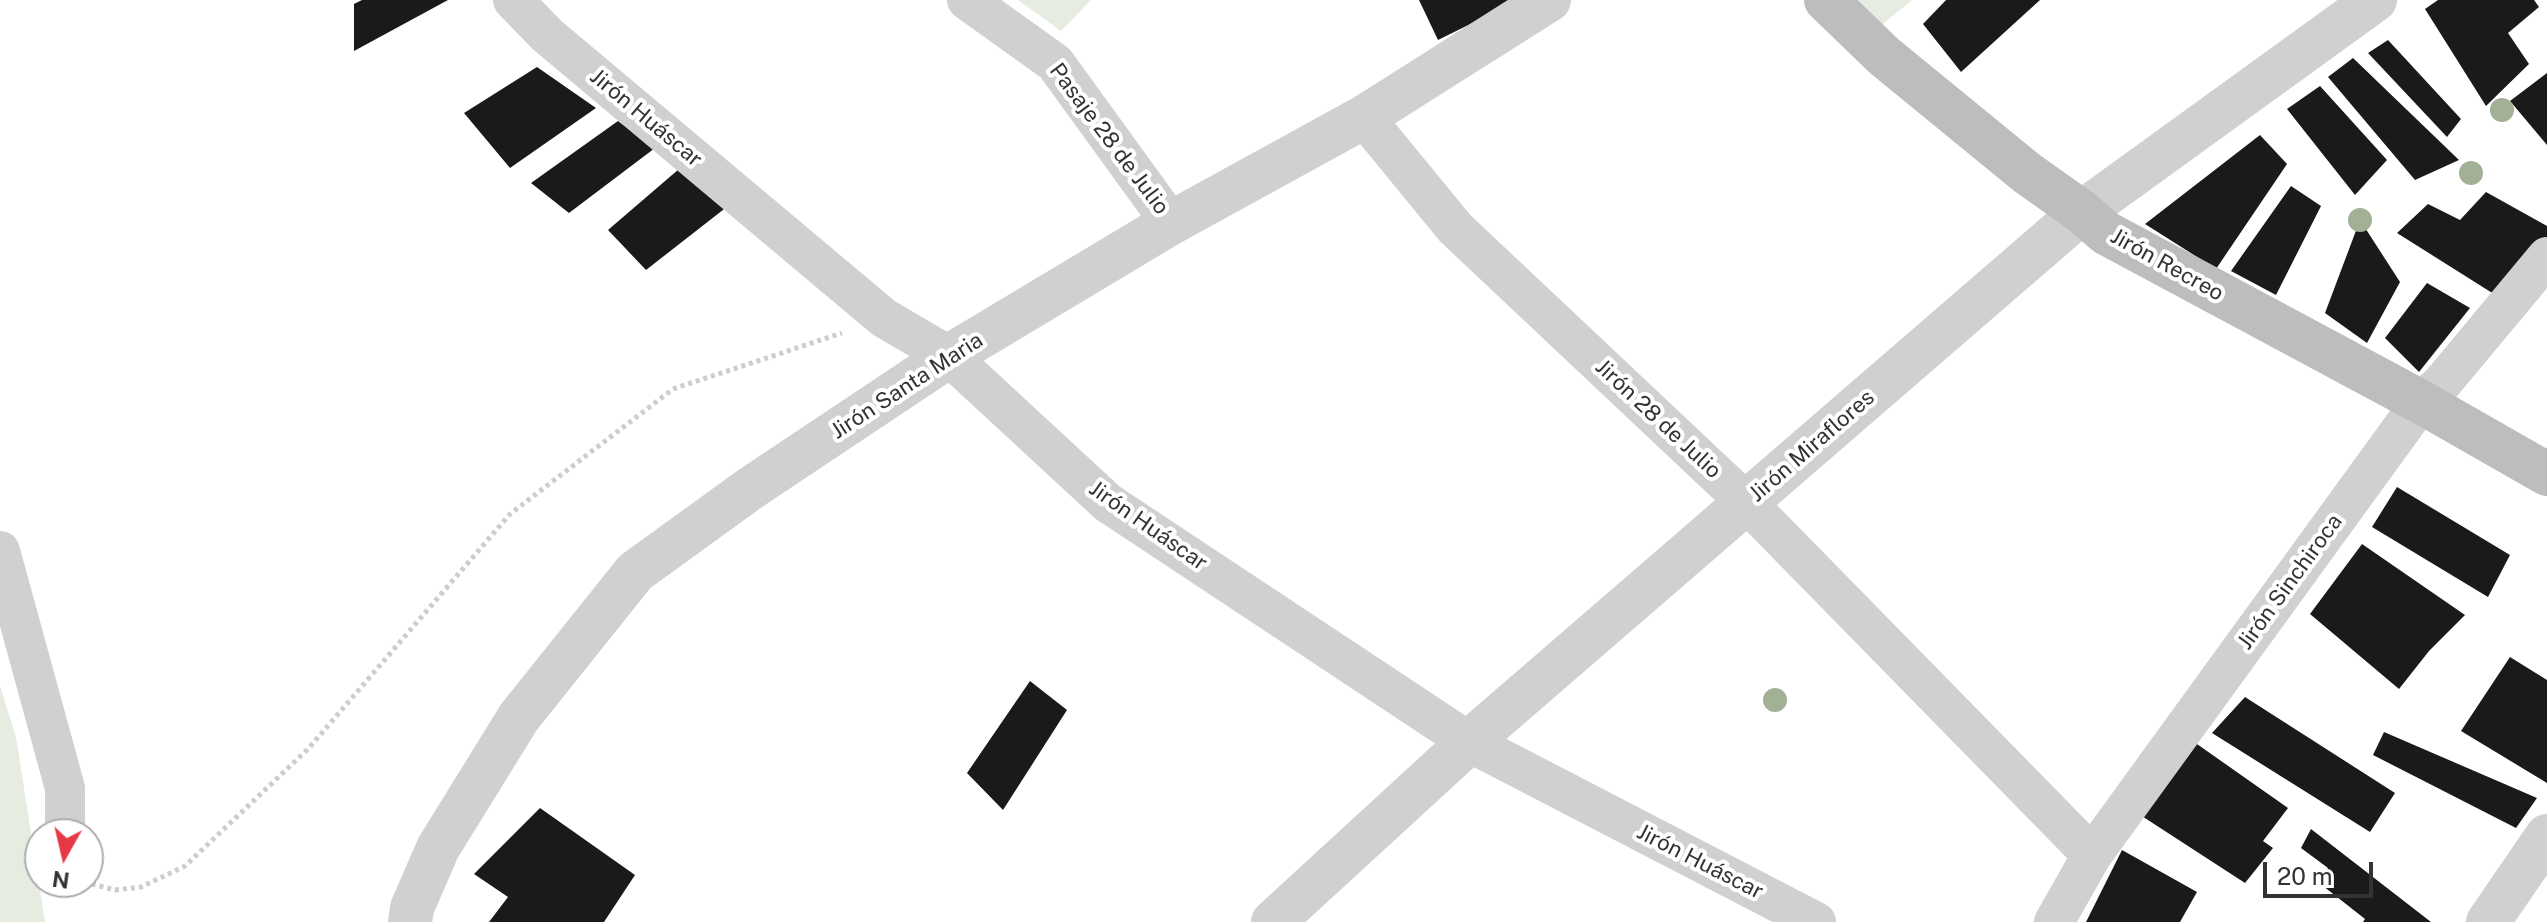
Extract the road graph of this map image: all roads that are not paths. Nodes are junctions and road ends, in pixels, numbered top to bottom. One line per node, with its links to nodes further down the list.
1 (513, 0): 10 (street, Jirón Huáscar)
2 (967, 0): 8 (street, Pasaje 28 de Julio)
3 (1549, 0): 6 (street, Jirón Santa Maria)
4 (1826, 0): 7 (main road, Jirón Recreo)
5 (2375, 0): 7 (street, Jirón Miraflores)
6 (1364, 117): 8 (street, Jirón Santa Maria); 13 (street, Jirón 28 de Julio)
7 (2082, 212): 11 (main road, Jirón Recreo); 13 (street, Jirón Miraflores)
8 (1171, 223): 10 (street, Jirón Santa Maria)
9 (2547, 257): 11 (street, Jirón Sinchiroca)
10 (949, 356): 15 (street, Jirón Huáscar); 19 (street, Jirón Santa Maria)
11 (2421, 402): 12 (main road, Jirón Recreo); 18 (street, Jirón Sinchiroca)
12 (2547, 474)
13 (1747, 503): 15 (street, Jirón Miraflores); 18 (street, Jirón 28 de Julio)
14 (0, 551): 16 (street)
15 (1469, 742): 20 (street, Jirón Miraflores); 21 (street, Jirón Huáscar)
16 (65, 818)
17 (2547, 836): 23 (street)
18 (2092, 855): 22 (street, Jirón Sinchiroca)
19 (410, 922)
20 (1273, 922)
21 (1816, 922)
22 (2054, 922)
23 (2488, 922)

